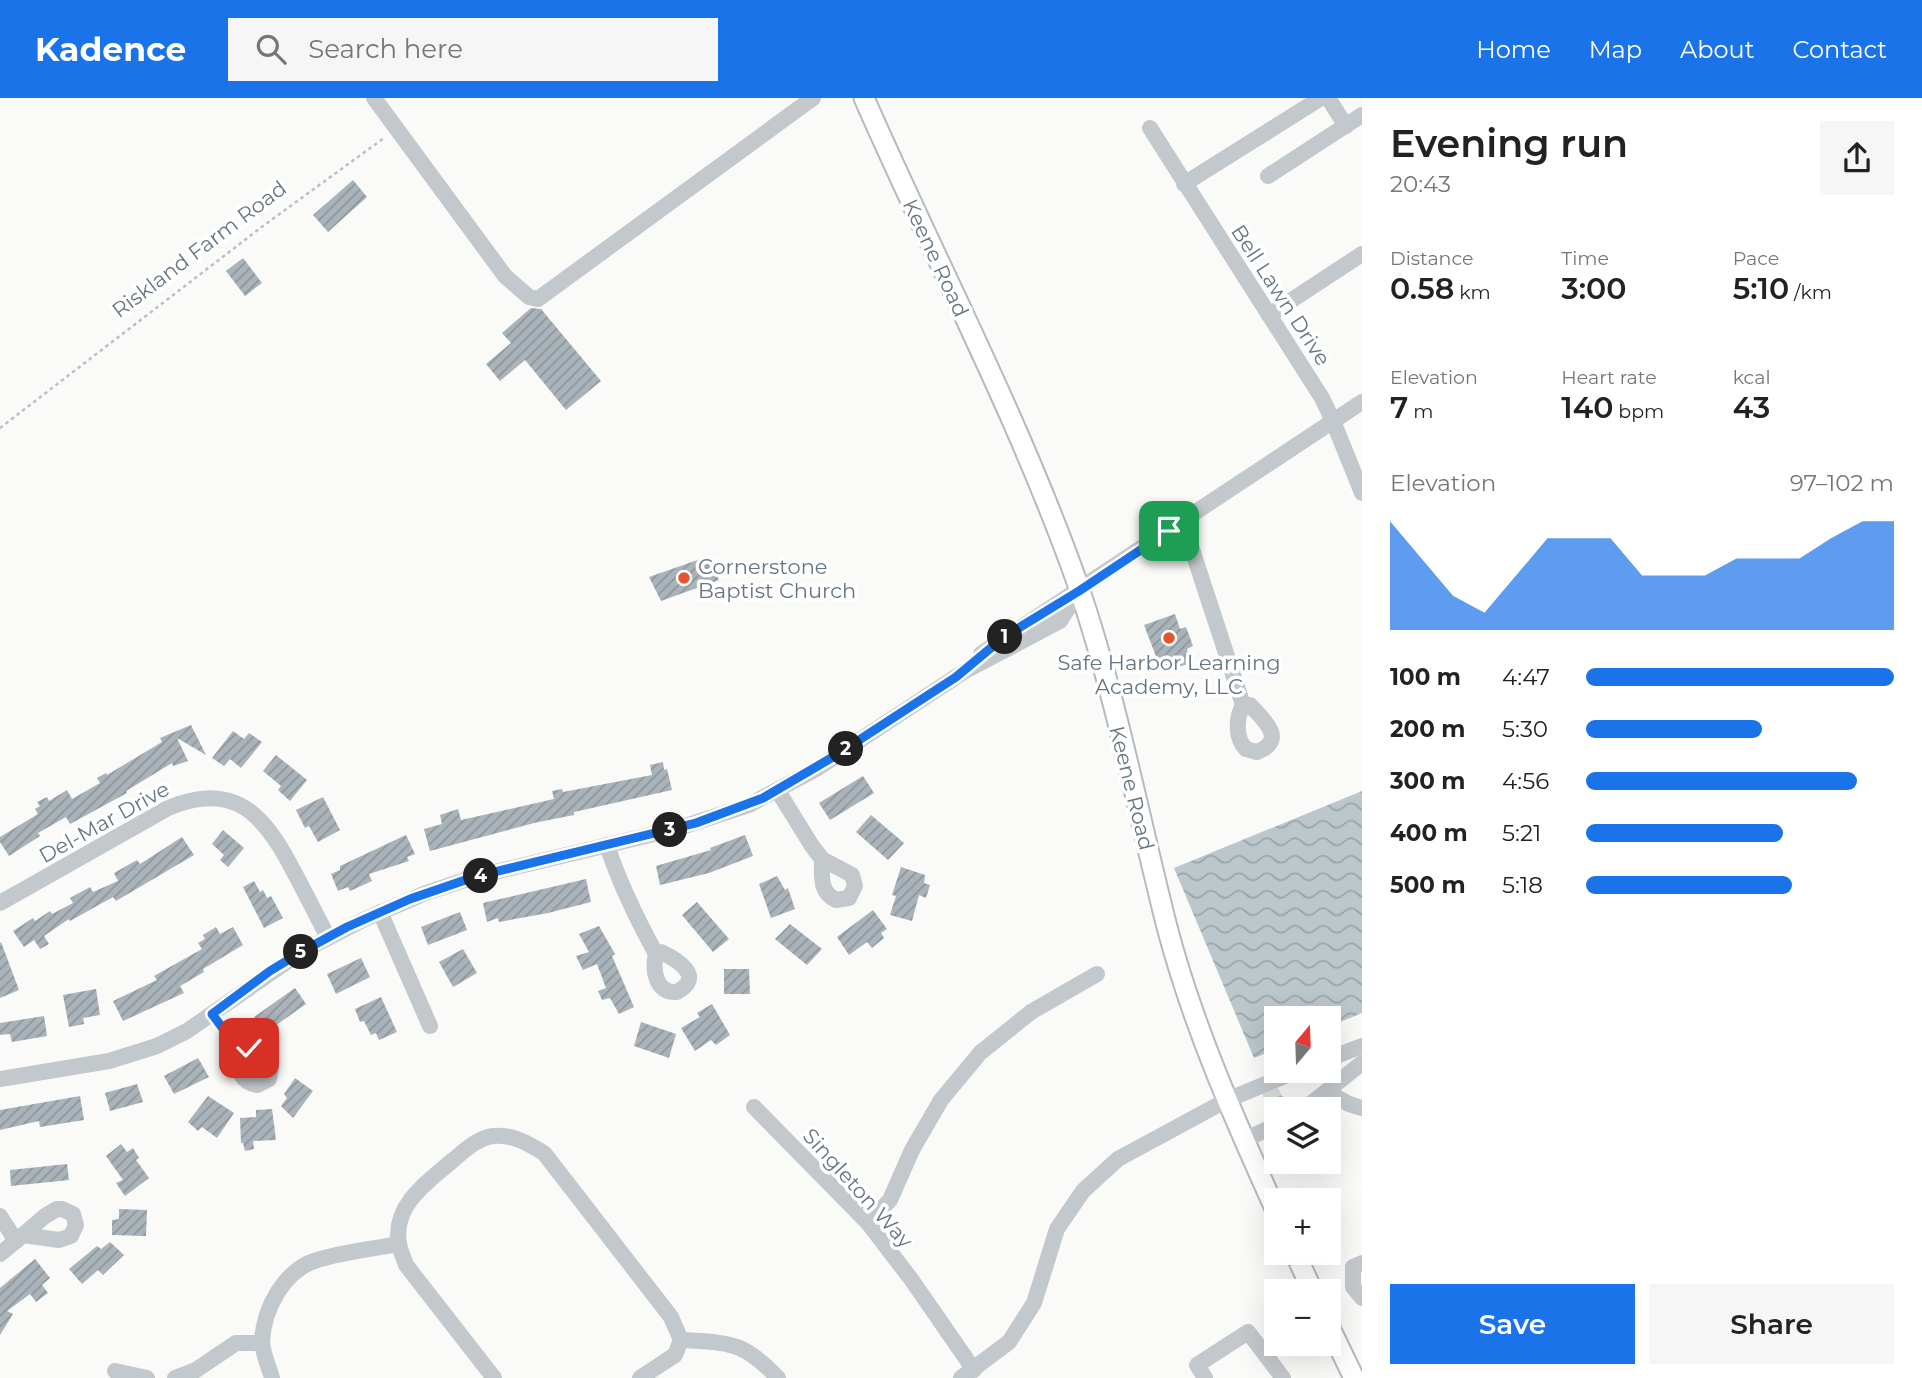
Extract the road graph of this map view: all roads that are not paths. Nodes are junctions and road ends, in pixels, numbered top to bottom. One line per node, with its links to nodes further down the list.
1 (374, 98): 2 (street)
2 (813, 98)
3 (864, 98): 17 (main road, Keene Road)
4 (1321, 98): 10 (street)
5 (1328, 98): 7 (street)
6 (1362, 116): 7 (street)
7 (1346, 126): 9 (street)
8 (1150, 128): 10 (street, Bell Lawn Drive)
9 (1268, 176)
10 (1184, 184): 12 (street, Bell Lawn Drive)
11 (1362, 254): 12 (street)
12 (1269, 315): 14 (street, Bell Lawn Drive)
13 (1362, 402): 14 (street)
14 (1333, 421): 15 (street, Bell Lawn Drive); 16 (street)
15 (1362, 493)
16 (1183, 522): 17 (street); 18 (street)
17 (1079, 591): 19 (street); 37 (main road, Keene Road)
18 (1243, 705)
19 (778, 790): 20 (street); 21 (street)
20 (607, 845): 23 (street); 25 (street)
21 (822, 859)
22 (0, 903): 24 (street, Del-Mar Drive)
23 (380, 912): 24 (street); 28 (street)
24 (328, 937): 27 (street)
25 (656, 954)
26 (1097, 974): 44 (street)
27 (212, 1014): 29 (street); 33 (street)
28 (430, 1026)
29 (228, 1035)
30 (1362, 1046): 31 (street)
31 (1341, 1054)
32 (1362, 1063): 35 (street)
33 (0, 1079)
34 (1268, 1083): 37 (street)
35 (1327, 1092): 36 (street); 39 (street)
36 (1320, 1097)
37 (1227, 1100): 41 (main road, Keene Road); 54 (street)
38 (754, 1107): 44 (street, Singleton Way)
39 (1362, 1108)
40 (1264, 1131): 41 (street)
41 (1244, 1140): 42 (main road, Keene Road)
42 (1266, 1188)
43 (0, 1216): 46 (street)
44 (868, 1223): 54 (street, Singleton Way)
45 (398, 1244): 49 (street); 50 (street); 58 (street)
46 (0, 1254)
47 (1362, 1263): 48 (street)
48 (1362, 1298)
49 (681, 1340): 59 (street); 60 (street)
50 (262, 1343): 56 (street); 57 (street)
51 (1341, 1351): 62 (main road)
52 (115, 1371): 55 (street)
53 (1201, 1371): 61 (street)
54 (967, 1374)
55 (147, 1378)
56 (175, 1378)
57 (272, 1378)
58 (494, 1378)
59 (640, 1378)
60 (778, 1378)
61 (1283, 1378)
62 (1354, 1378)

